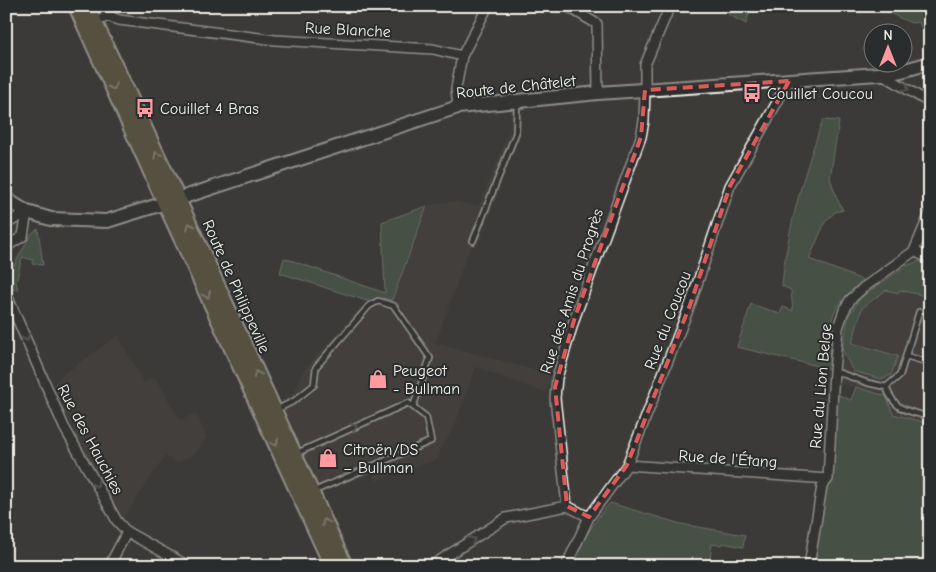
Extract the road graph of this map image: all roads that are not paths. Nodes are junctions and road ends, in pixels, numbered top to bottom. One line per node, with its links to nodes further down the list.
1 (76, 6): 8 (main road)
2 (87, 6): 8 (main road)
3 (113, 6): 7 (street)
4 (488, 6): 9 (street)
5 (567, 6): 14 (street)
6 (670, 6): 13 (street, Rue des Amis du Progrès)
7 (108, 16): 8 (street); 9 (street, Rue Blanche)
8 (90, 25): 19 (main road, Route de Philippeville)
9 (462, 56): 17 (street)
10 (930, 63): 11 (main road, Route de Châtelet)
11 (882, 74): 12 (main road, Route de Châtelet); 16 (street, one-way to 16)
12 (789, 81): 13 (main road, Route de Châtelet); 37 (street, Rue du Coucou)
13 (645, 90): 14 (main road, Route de Châtelet); 40 (street, Rue des Amis du Progrès)
14 (598, 93): 15 (main road, Route de Châtelet)
15 (517, 102): 17 (main road, Route de Châtelet); 23 (lane)
16 (930, 103)
17 (458, 107): 19 (main road, Route de Châtelet)
18 (6, 199): 20 (main road, Route de Châtelet)
19 (172, 201): 20 (main road, Route de Châtelet); 34 (main road, Route de Philippeville, one-way to 19); 46 (main road, Route de Philippeville, one-way to 46)
20 (27, 212): 22 (street); 24 (street)
21 (930, 213): 25 (street, Rue du Lion Belge)
22 (6, 224)
23 (473, 240)
24 (6, 247)
25 (914, 250): 26 (street); 31 (street, Rue du Lion Belge)
26 (930, 259)
27 (6, 293): 42 (street, Rue des Hauchies, one-way to 42)
28 (919, 312): 29 (lane)
29 (906, 356): 30 (lane); 32 (lane)
30 (930, 363)
31 (834, 371): 32 (lane); 38 (street, Rue du Lion Belge)
32 (886, 387): 35 (lane)
33 (413, 407): 34 (lane); 36 (lane, one-way to 33); 39 (lane)
34 (274, 411): 36 (main road, Route de Philippeville)
35 (930, 417)
36 (294, 454): 39 (main road, Route de Philippeville)
37 (627, 466): 38 (street, Rue de l'Étang); 41 (street, Rue du Coucou)
38 (828, 479): 51 (street, Rue du Lion Belge)
39 (311, 493): 47 (main road, Route de Philippeville, one-way to 39)
40 (567, 506): 41 (street); 48 (street, one-way to 40)
41 (589, 517): 49 (street, Rue du Coucou)
42 (127, 532): 44 (street); 45 (street, Rue des Hauchies)
43 (735, 564): 50 (lane)
44 (109, 566)
45 (188, 566)
46 (332, 566)
47 (345, 566)
48 (431, 566)
49 (566, 566)
50 (744, 566)
51 (810, 566)

